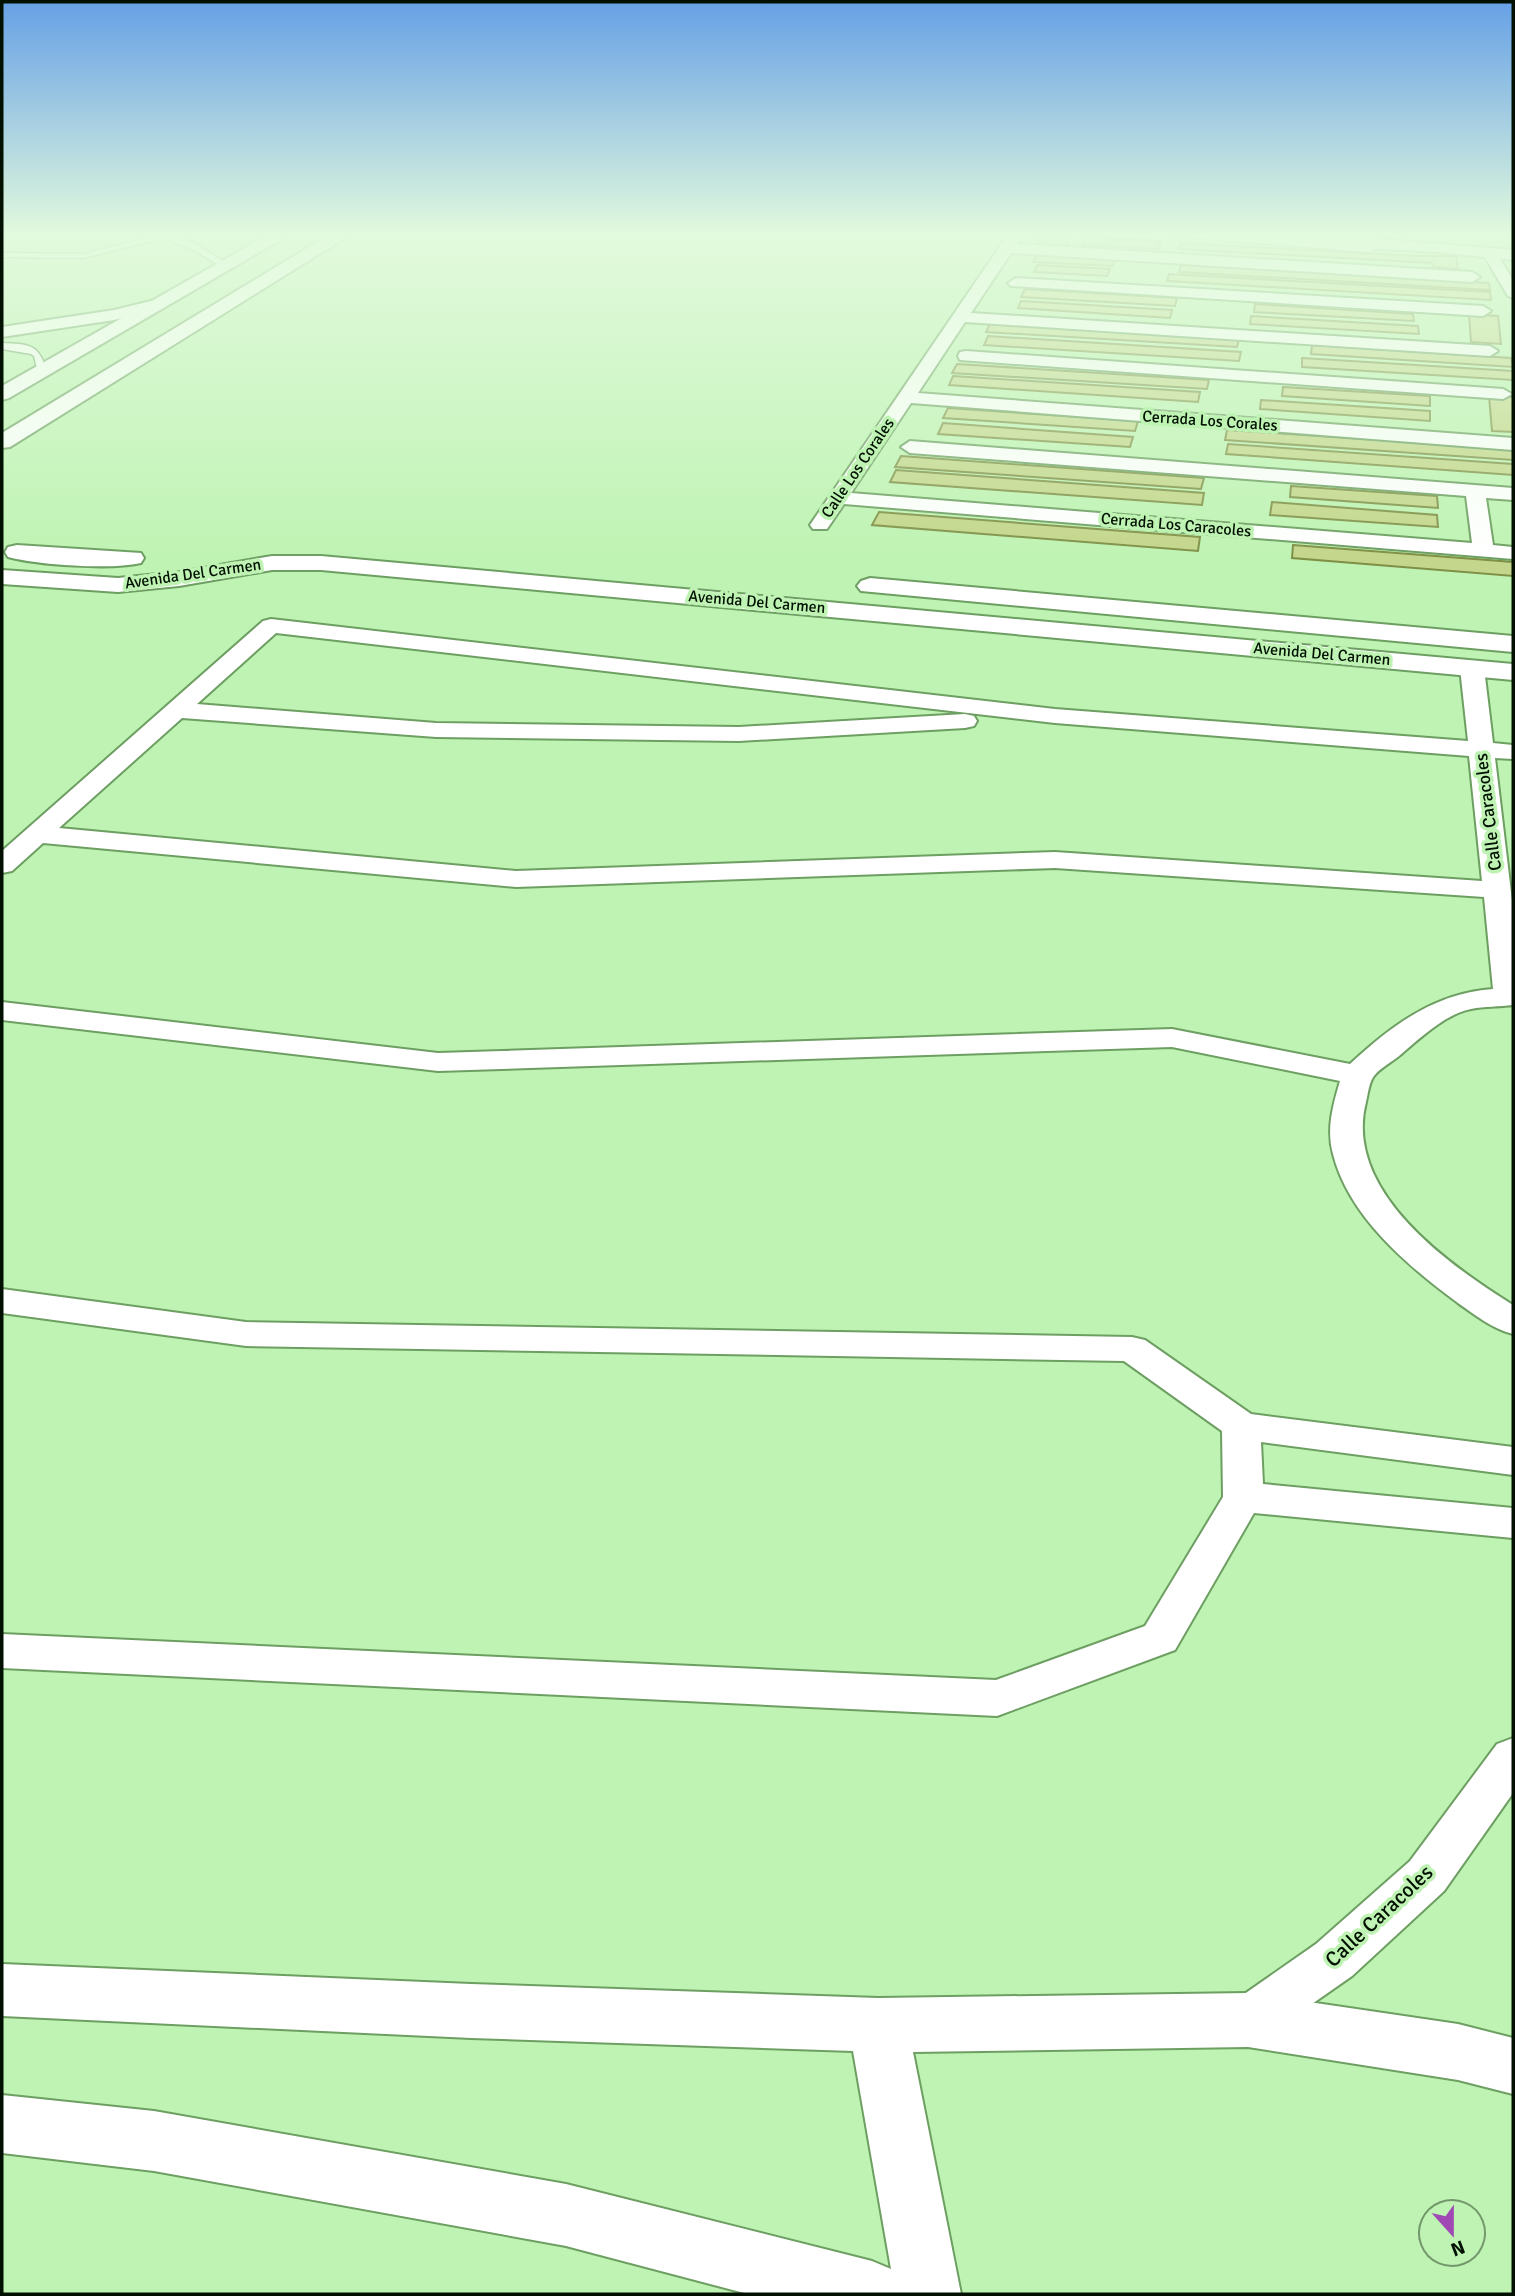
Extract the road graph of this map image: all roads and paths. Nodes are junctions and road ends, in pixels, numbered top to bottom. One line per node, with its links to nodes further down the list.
1 (89, 343): 8 (main road)
2 (164, 343): 14 (main road)
3 (942, 343): 11 (street, Calle Los Corales)
4 (1471, 343): 6 (street)
5 (2, 346): 8 (lane)
6 (1490, 351)
7 (966, 356): 12 (street)
8 (41, 371): 9 (main road)
9 (2, 394)
10 (1503, 394): 12 (street)
11 (906, 397): 13 (street, Cerrada Los Corales); 19 (street, Calle Los Corales)
12 (1446, 403): 13 (street)
13 (1463, 440): 15 (street, Cerrada Los Corales)
14 (2, 442)
15 (1513, 444)
16 (910, 447): 17 (street)
17 (1475, 491): 18 (street); 21 (street)
18 (1513, 494)
19 (838, 498): 20 (street, Calle Los Corales); 21 (street, Cerrada Los Caracoles)
20 (820, 524)
21 (1483, 550): 23 (street, Cerrada Los Caracoles)
22 (2, 551): 24 (main road, Avenida Del Carmen)
23 (1513, 553)
24 (66, 556): 25 (main road, Avenida Del Carmen); 28 (main road)
25 (153, 557)
26 (562, 558): 29 (main road)
27 (2, 577): 28 (main road, Avenida Del Carmen)
28 (36, 580): 29 (main road, Avenida Del Carmen)
29 (541, 582): 33 (main road, Avenida Del Carmen)
30 (841, 583): 31 (main road, Avenida Del Carmen)
31 (1301, 625): 32 (main road, Avenida Del Carmen); 33 (main road)
32 (1513, 644)
33 (1298, 652): 34 (main road, Avenida Del Carmen)
34 (1472, 668): 35 (main road, Avenida Del Carmen); 38 (street, Calle Caracoles)
35 (1513, 672)
36 (176, 710): 37 (street); 37 (street); 40 (street)
37 (1055, 716): 38 (street)
38 (1481, 749): 39 (street); 41 (street, Calle Caracoles)
39 (1513, 752)
40 (37, 834): 42 (street); 43 (street)
41 (1503, 846): 43 (street, Calle Caracoles)
42 (2, 865)
43 (1497, 890): 44 (street, Calle Caracoles)
44 (1511, 997): 46 (street, Calle Caracoles)
45 (2, 1011): 46 (street)
46 (1358, 1074): 48 (street)
47 (2, 1301): 49 (street)
48 (1513, 1322)
49 (1241, 1426): 50 (street); 51 (street)
50 (1513, 1461)
51 (1243, 1497): 52 (street); 53 (street)
52 (1513, 1523)
53 (2, 1651)
54 (1513, 1757): 56 (street, Calle Caracoles)
55 (2, 1990): 57 (main road)
56 (1248, 2020): 57 (main road); 58 (main road)
57 (878, 2025): 61 (main road)
58 (1513, 2066)
59 (2, 2124): 60 (main road)
60 (872, 2294)
61 (928, 2294)

